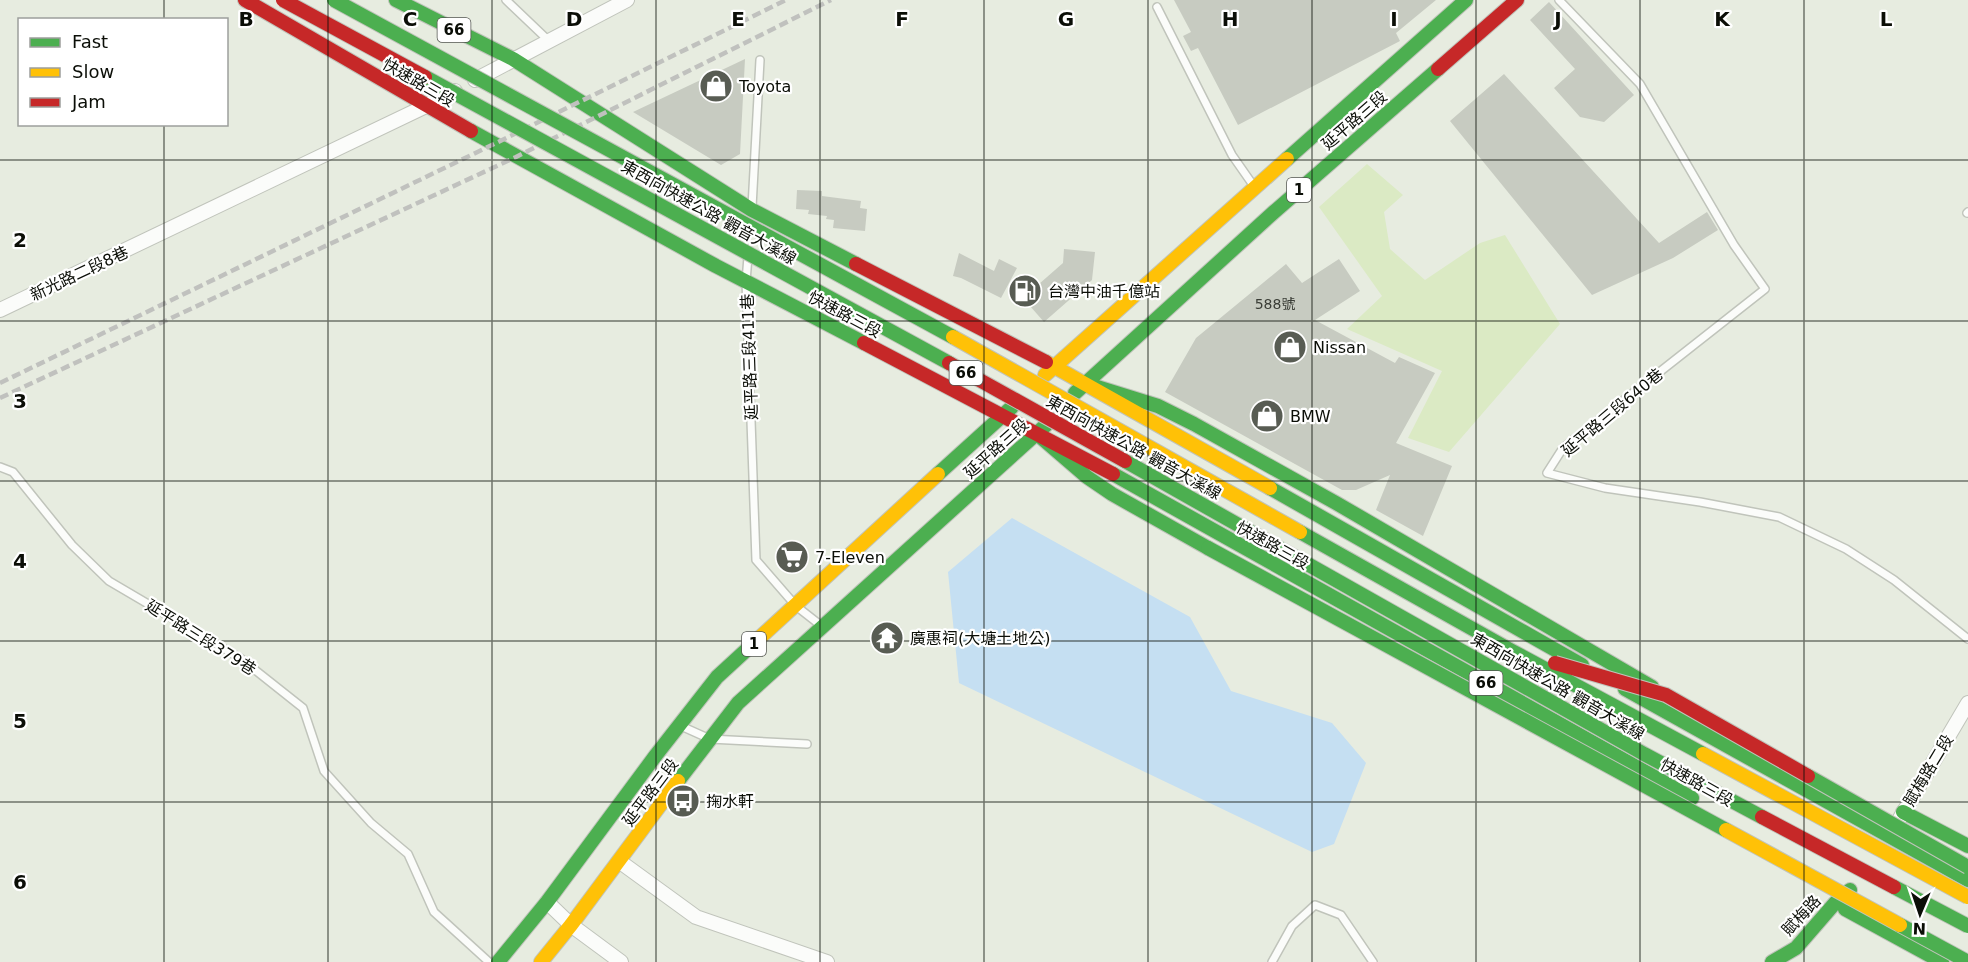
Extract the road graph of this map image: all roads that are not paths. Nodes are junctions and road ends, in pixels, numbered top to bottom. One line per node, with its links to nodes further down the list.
1 (283, 0): 38 (main road, 東西向快速公路 觀音大溪線 / 66, bridge)
2 (334, 0): 32 (main road, 東西向快速公路 觀音大溪線 / 66, bridge)
3 (396, 0): 13 (main road, 66)
4 (506, 0): 12 (lane)
5 (627, 0): 12 (street, 新光路二段8巷)
6 (1466, 0): 11 (main road, 延平路三段 / 1)
7 (1517, 0): 11 (main road, 延平路三段 / 1)
8 (1559, 0): 31 (lane, 延平路三段640巷)
9 (252, 2): 15 (main road, 快速路三段 / 66)
10 (1157, 7): 16 (lane)
11 (1461, 27): 16 (main road, 延平路三段 / 1); 16 (main road, 延平路三段 / 1)
12 (549, 41): 13 (street, 新光路二段8巷)
13 (513, 59): 15 (street, 新光路二段8巷); 17 (main road, 66)
14 (760, 60): 17 (lane)
15 (426, 106): 20 (main road, 快速路三段 / 66); 22 (street, 新光路二段8巷)
16 (1264, 200): 24 (main road, 延平路三段 / 1); 25 (main road, 延平路三段 / 1)
17 (752, 210): 18 (lane); 21 (main road, 66)
18 (750, 234)
19 (749, 246): 20 (lane, 延平路三段411巷)
20 (746, 281): 23 (main road, 快速路三段 / 66); 29 (lane, 延平路三段411巷)
21 (891, 282): 23 (street); 24 (main road, 66)
22 (0, 310)
23 (851, 336): 26 (main road, 快速路三段 / 66)
24 (1054, 366): 25 (main road, 66); 26 (main road, 延平路三段 / 1)
25 (1084, 383): 27 (main road, 延平路三段 / 1); 33 (main road, bridge); 40 (main road, 66)
26 (1004, 415): 27 (main road, 快速路三段 / 66); 29 (main road, 延平路三段 / 1)
27 (1037, 434): 30 (main road, 延平路三段 / 1); 47 (main road, 快速路三段 / 66); 54 (main road, bridge)
28 (0, 466): 55 (lane, 延平路三段379巷)
29 (796, 606): 30 (lane, 延平路三段411巷); 35 (main road, 延平路三段 / 1)
30 (822, 626): 36 (main road, 延平路三段 / 1)
31 (1968, 639)
32 (1512, 651): 33 (main road, bridge); 48 (main road, 東西向快速公路 觀音大溪線 / 66, bridge)
33 (1666, 695): 45 (main road, bridge)
34 (1968, 703): 39 (street, 賦梅路二段)
35 (679, 725): 36 (lane); 49 (main road, 延平路三段 / 1)
36 (710, 739): 37 (lane); 43 (main road, 延平路三段 / 1)
37 (807, 744)
38 (1644, 754): 42 (main road, bridge); 52 (main road, 東西向快速公路 觀音大溪線 / 66, bridge)
39 (1904, 812): 40 (street, 賦梅路二段); 41 (main road)
40 (1888, 837): 46 (main road, 66)
41 (1968, 846)
42 (1791, 848)
43 (619, 861): 51 (main road, 延平路三段 / 1); 59 (street)
44 (1821, 866): 54 (main road, bridge)
45 (1968, 867)
46 (1968, 880)
47 (1852, 888): 50 (main road, 賦梅路); 53 (main road, 快速路三段 / 66)
48 (1968, 897)
49 (547, 902): 51 (street); 56 (main road, 延平路三段 / 1)
50 (1835, 903): 62 (main road, 賦梅路); 63 (main road)
51 (572, 925): 57 (main road, 延平路三段 / 1); 58 (street)
52 (1968, 926)
53 (1968, 949)
54 (1968, 961)
55 (489, 962)
56 (498, 962)
57 (541, 962)
58 (621, 962)
59 (827, 962)
60 (1272, 962): 61 (lane)
61 (1373, 962)
62 (1772, 962)
63 (1942, 962)

